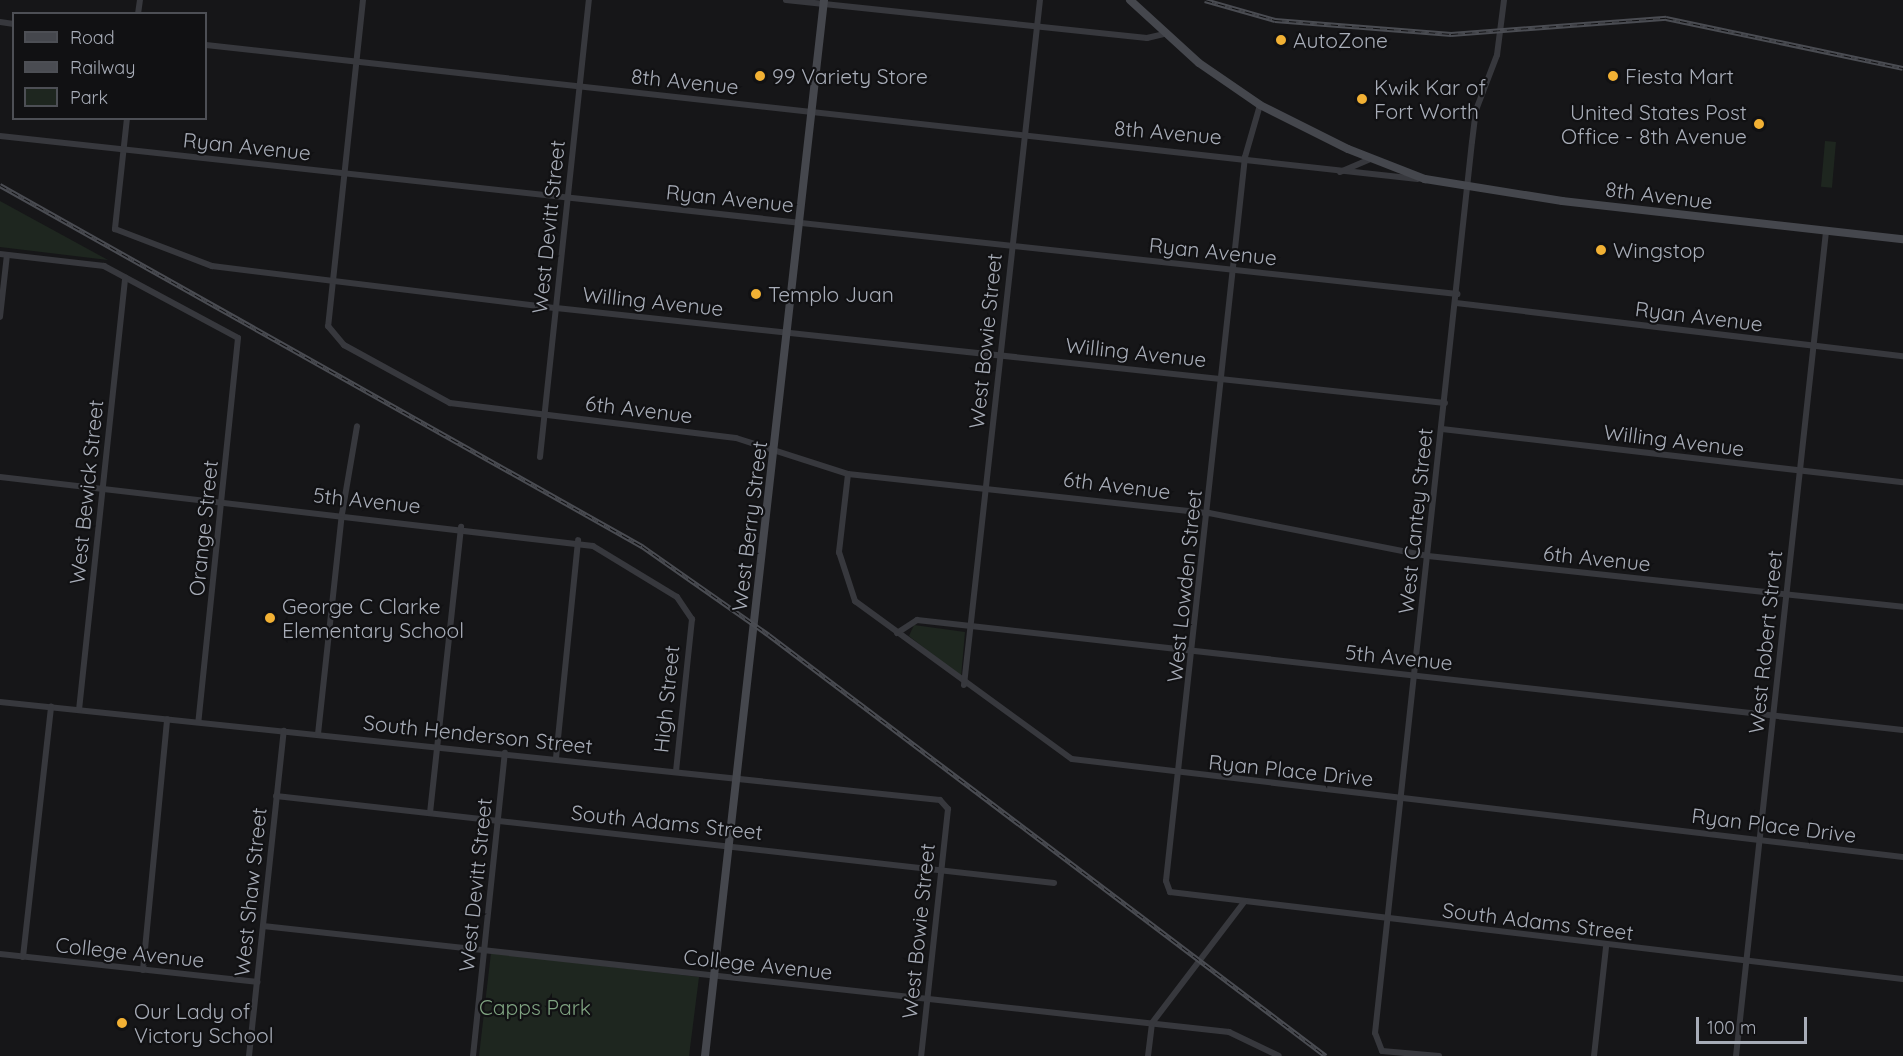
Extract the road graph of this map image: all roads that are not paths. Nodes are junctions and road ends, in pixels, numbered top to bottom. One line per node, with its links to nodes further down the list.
1 (363, 0): 11 (street)
2 (589, 0): 12 (street, West Devitt Street)
3 (786, 0): 7 (street)
4 (1040, 0): 8 (street, West Bowie Street)
5 (1130, 0): 9 (main road)
6 (1504, 0): 24 (street, West Cantey Street)
7 (824, 2): 8 (street); 14 (main road, West Berry Street)
8 (1037, 27): 9 (street); 17 (street, West Bowie Street)
9 (1164, 33): 13 (main road)
10 (207, 45): 11 (street, 8th Avenue)
11 (356, 62): 12 (street, 8th Avenue); 22 (street)
12 (580, 87): 14 (street, 8th Avenue); 25 (street, West Devitt Street)
13 (1260, 105): 19 (street, West Lowden Street); 20 (main road)
14 (812, 113): 17 (street, 8th Avenue); 26 (main road, West Berry Street)
15 (127, 120): 18 (street)
16 (0, 136): 18 (street, Ryan Avenue)
17 (1024, 137): 19 (street, 8th Avenue); 29 (street, West Bowie Street)
18 (123, 150): 22 (street, Ryan Avenue); 33 (street, Willing Avenue)
19 (1245, 157): 21 (street, 8th Avenue); 31 (street, West Lowden Street)
20 (1370, 159): 21 (street); 23 (main road)
21 (1340, 172): 23 (street, 8th Avenue)
22 (345, 173): 25 (street, Ryan Avenue); 33 (street)
23 (1425, 179): 24 (main road, 8th Avenue)
24 (1469, 187): 27 (main road, 8th Avenue); 34 (street, West Cantey Street)
25 (568, 197): 26 (street, Ryan Avenue); 36 (street, West Devitt Street)
26 (801, 222): 29 (street, Ryan Avenue); 38 (main road, West Berry Street)
27 (1826, 231): 28 (main road, 8th Avenue); 39 (street, West Robert Street)
28 (1903, 239)
29 (1012, 245): 31 (street, Ryan Avenue); 40 (street, West Bowie Street)
30 (3, 255): 32 (street); 37 (street)
31 (1233, 270): 34 (street, Ryan Avenue); 42 (street, West Lowden Street)
32 (126, 277): 54 (street, West Bewick Street); 55 (street, Orange Street)
33 (333, 283): 36 (street, Willing Avenue); 44 (street, 6th Avenue)
34 (1457, 294): 35 (street, West Cantey Street)
35 (1456, 303): 39 (street, Ryan Avenue); 43 (street, West Cantey Street)
36 (556, 308): 38 (street, Willing Avenue); 44 (street, West Devitt Street)
37 (0, 317)
38 (789, 331): 40 (street, Willing Avenue); 47 (main road, West Berry Street)
39 (1814, 347): 41 (street, Ryan Avenue); 49 (street, West Robert Street)
40 (1000, 354): 42 (street, Willing Avenue); 53 (street, West Bowie Street)
41 (1903, 356)
42 (1222, 378): 43 (street, Willing Avenue); 56 (street, West Lowden Street)
43 (1445, 403): 46 (street, West Cantey Street)
44 (544, 414): 47 (street, 6th Avenue); 48 (street, West Devitt Street)
45 (357, 426): 57 (street)
46 (1442, 429): 49 (street, Willing Avenue); 60 (street, West Cantey Street)
47 (776, 448): 50 (street, 6th Avenue); 83 (main road, West Berry Street)
48 (540, 457)
49 (1800, 471): 52 (street, Willing Avenue); 61 (street, West Robert Street)
50 (848, 474): 53 (street, 6th Avenue); 65 (street, Ryan Place Drive)
51 (0, 477): 54 (street, 5th Avenue)
52 (1903, 483)
53 (987, 486): 56 (street, 6th Avenue); 63 (street, West Bowie Street)
54 (103, 488): 55 (street, 5th Avenue); 71 (street, West Bewick Street)
55 (222, 501): 57 (street, 5th Avenue); 74 (street, Orange Street)
56 (1209, 513): 60 (street, 6th Avenue); 66 (street, West Lowden Street)
57 (342, 514): 58 (street, 5th Avenue); 77 (street)
58 (461, 527): 59 (street, 5th Avenue); 78 (street)
59 (578, 540): 64 (street, 5th Avenue); 80 (street)
60 (1428, 556): 61 (street, 6th Avenue); 67 (street, West Cantey Street)
61 (1786, 595): 62 (street, 6th Avenue); 72 (street, West Robert Street)
62 (1903, 607)
63 (972, 626): 65 (street, 5th Avenue); 66 (street, 5th Avenue); 68 (street, West Bowie Street)
64 (690, 632): 81 (street, High Street)
65 (897, 633): 68 (street, Ryan Place Drive)
66 (1194, 651): 67 (street, 5th Avenue); 82 (street, West Lowden Street)
67 (1415, 675): 72 (street, 5th Avenue); 85 (street, West Cantey Street)
68 (964, 685): 82 (street, Ryan Place Drive)
69 (0, 702): 70 (street, South Henderson Street)
70 (51, 707): 71 (street, South Henderson Street); 101 (street)
71 (79, 710): 73 (street, South Henderson Street)
72 (1773, 716): 75 (street, 5th Avenue); 89 (street, West Robert Street)
73 (167, 719): 74 (street, South Henderson Street); 103 (street)
74 (198, 722): 76 (street, South Henderson Street)
75 (1903, 730)
76 (284, 731): 77 (street, South Henderson Street); 84 (street, West Shaw Street)
77 (318, 734): 78 (street, South Henderson Street)
78 (438, 746): 79 (street, South Henderson Street); 87 (street)
79 (505, 753): 80 (street, South Henderson Street); 88 (street, West Devitt Street)
80 (556, 758): 81 (street, South Henderson Street)
81 (676, 770): 83 (street, South Henderson Street)
82 (1180, 774): 85 (street, Ryan Place Drive); 94 (street, West Lowden Street)
83 (739, 777): 86 (street, South Henderson Street); 90 (main road, West Berry Street)
84 (276, 796): 87 (street, South Adams Street); 97 (street, West Shaw Street)
85 (1401, 799): 89 (street, Ryan Place Drive); 96 (street, West Cantey Street)
86 (948, 809): 92 (street, West Bowie Street)
87 (430, 813): 88 (street, South Adams Street)
88 (498, 820): 90 (street, South Adams Street); 99 (street, West Devitt Street)
89 (1760, 839): 91 (street, Ryan Place Drive); 102 (street, West Robert Street)
90 (731, 845): 92 (street, South Adams Street); 104 (main road, West Berry Street)
91 (1903, 857)
92 (941, 869): 93 (street, South Adams Street); 107 (street, West Bowie Street)
93 (1054, 883)
94 (1170, 892): 95 (street, South Adams Street)
95 (1245, 901): 96 (street, South Adams Street); 108 (street)
96 (1388, 918): 98 (street, South Adams Street); 115 (street, West Cantey Street)
97 (263, 926): 99 (street, College Avenue); 106 (street, West Shaw Street)
98 (1606, 947): 102 (street, South Adams Street); 116 (street)
99 (485, 948): 104 (street, College Avenue); 110 (street, West Devitt Street)
100 (0, 954): 101 (street, College Avenue)
101 (23, 957): 103 (street, College Avenue)
102 (1746, 961): 105 (street, South Adams Street); 117 (street, West Robert Street)
103 (143, 970): 106 (street, College Avenue)
104 (716, 976): 107 (street, College Avenue); 111 (main road, West Berry Street)
105 (1903, 980)
106 (257, 982): 109 (street, West Shaw Street)
107 (927, 999): 108 (street, College Avenue); 112 (street, West Bowie Street)
108 (1152, 1023): 113 (street); 114 (street, College Avenue)
109 (249, 1056)
110 (473, 1056)
111 (705, 1056)
112 (921, 1056)
113 (1148, 1056)
114 (1279, 1056)
115 (1439, 1056)
116 (1594, 1056)
117 (1736, 1056)

